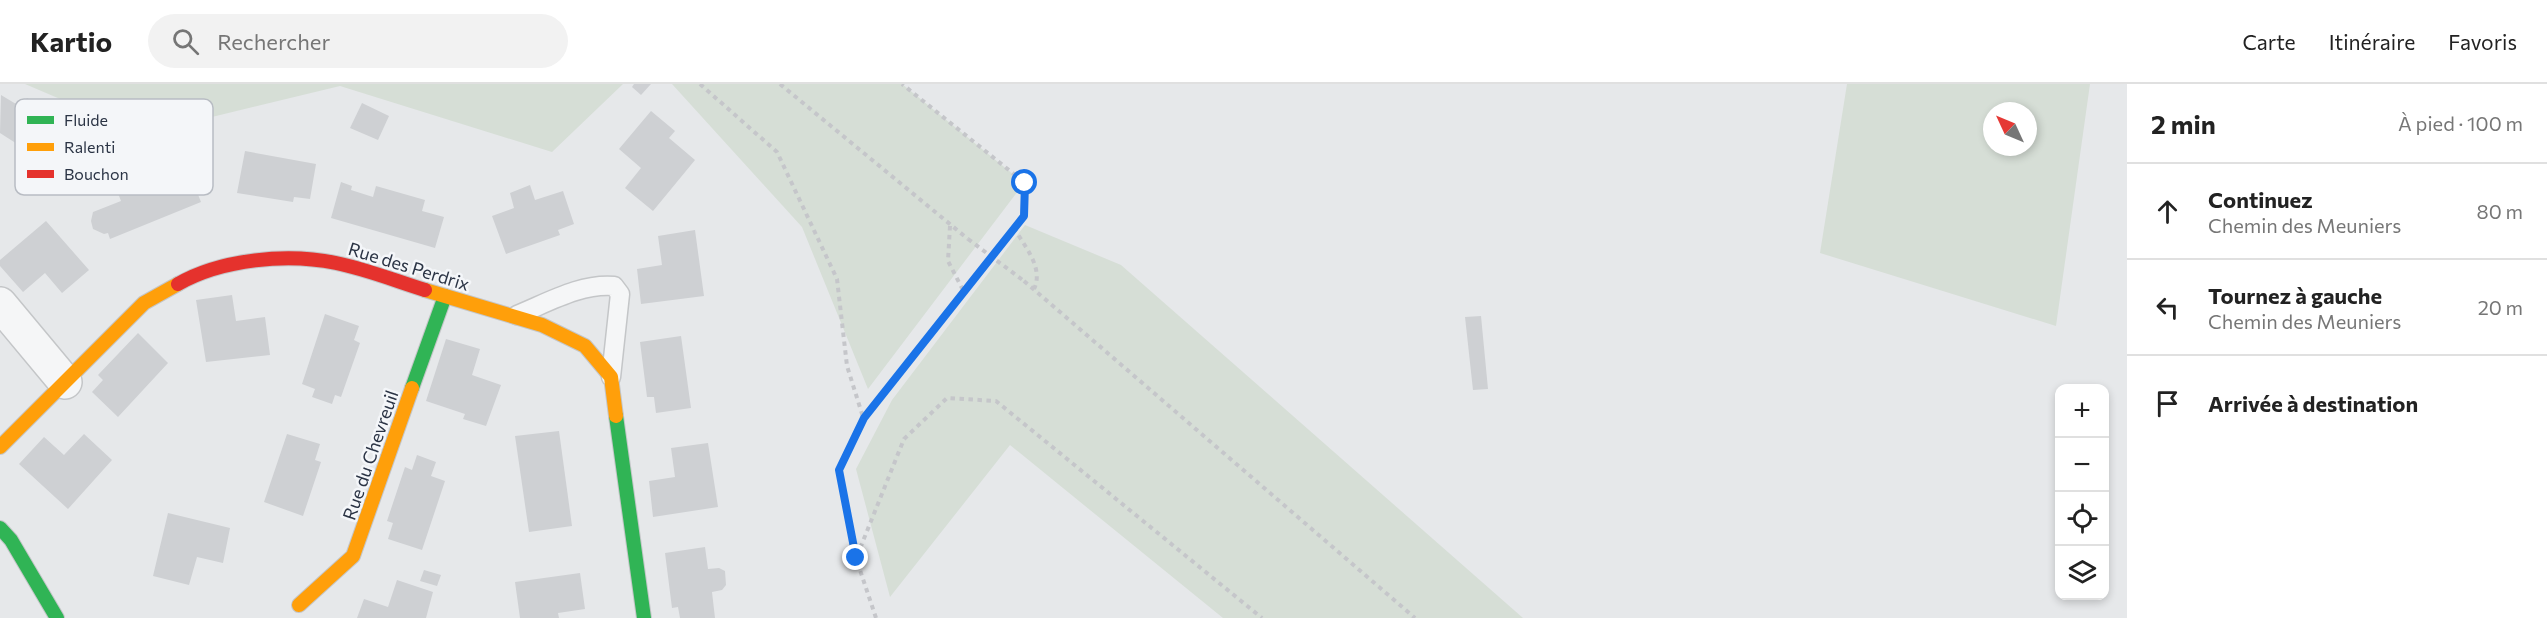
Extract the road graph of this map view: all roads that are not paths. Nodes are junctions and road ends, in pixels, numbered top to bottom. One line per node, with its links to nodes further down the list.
1 (445, 296): 3 (street, Rue des Perdrix); 5 (street, Rue des Perdrix); 8 (street, Rue du Chevreuil)
2 (0, 304): 5 (street)
3 (514, 316): 4 (street, Rue des Perdrix); 4 (lane)
4 (611, 377): 10 (street)
5 (65, 382): 6 (street, Rue des Perdrix)
6 (0, 447)
7 (0, 528): 9 (street)
8 (299, 605)
9 (57, 618)
10 (644, 618)

